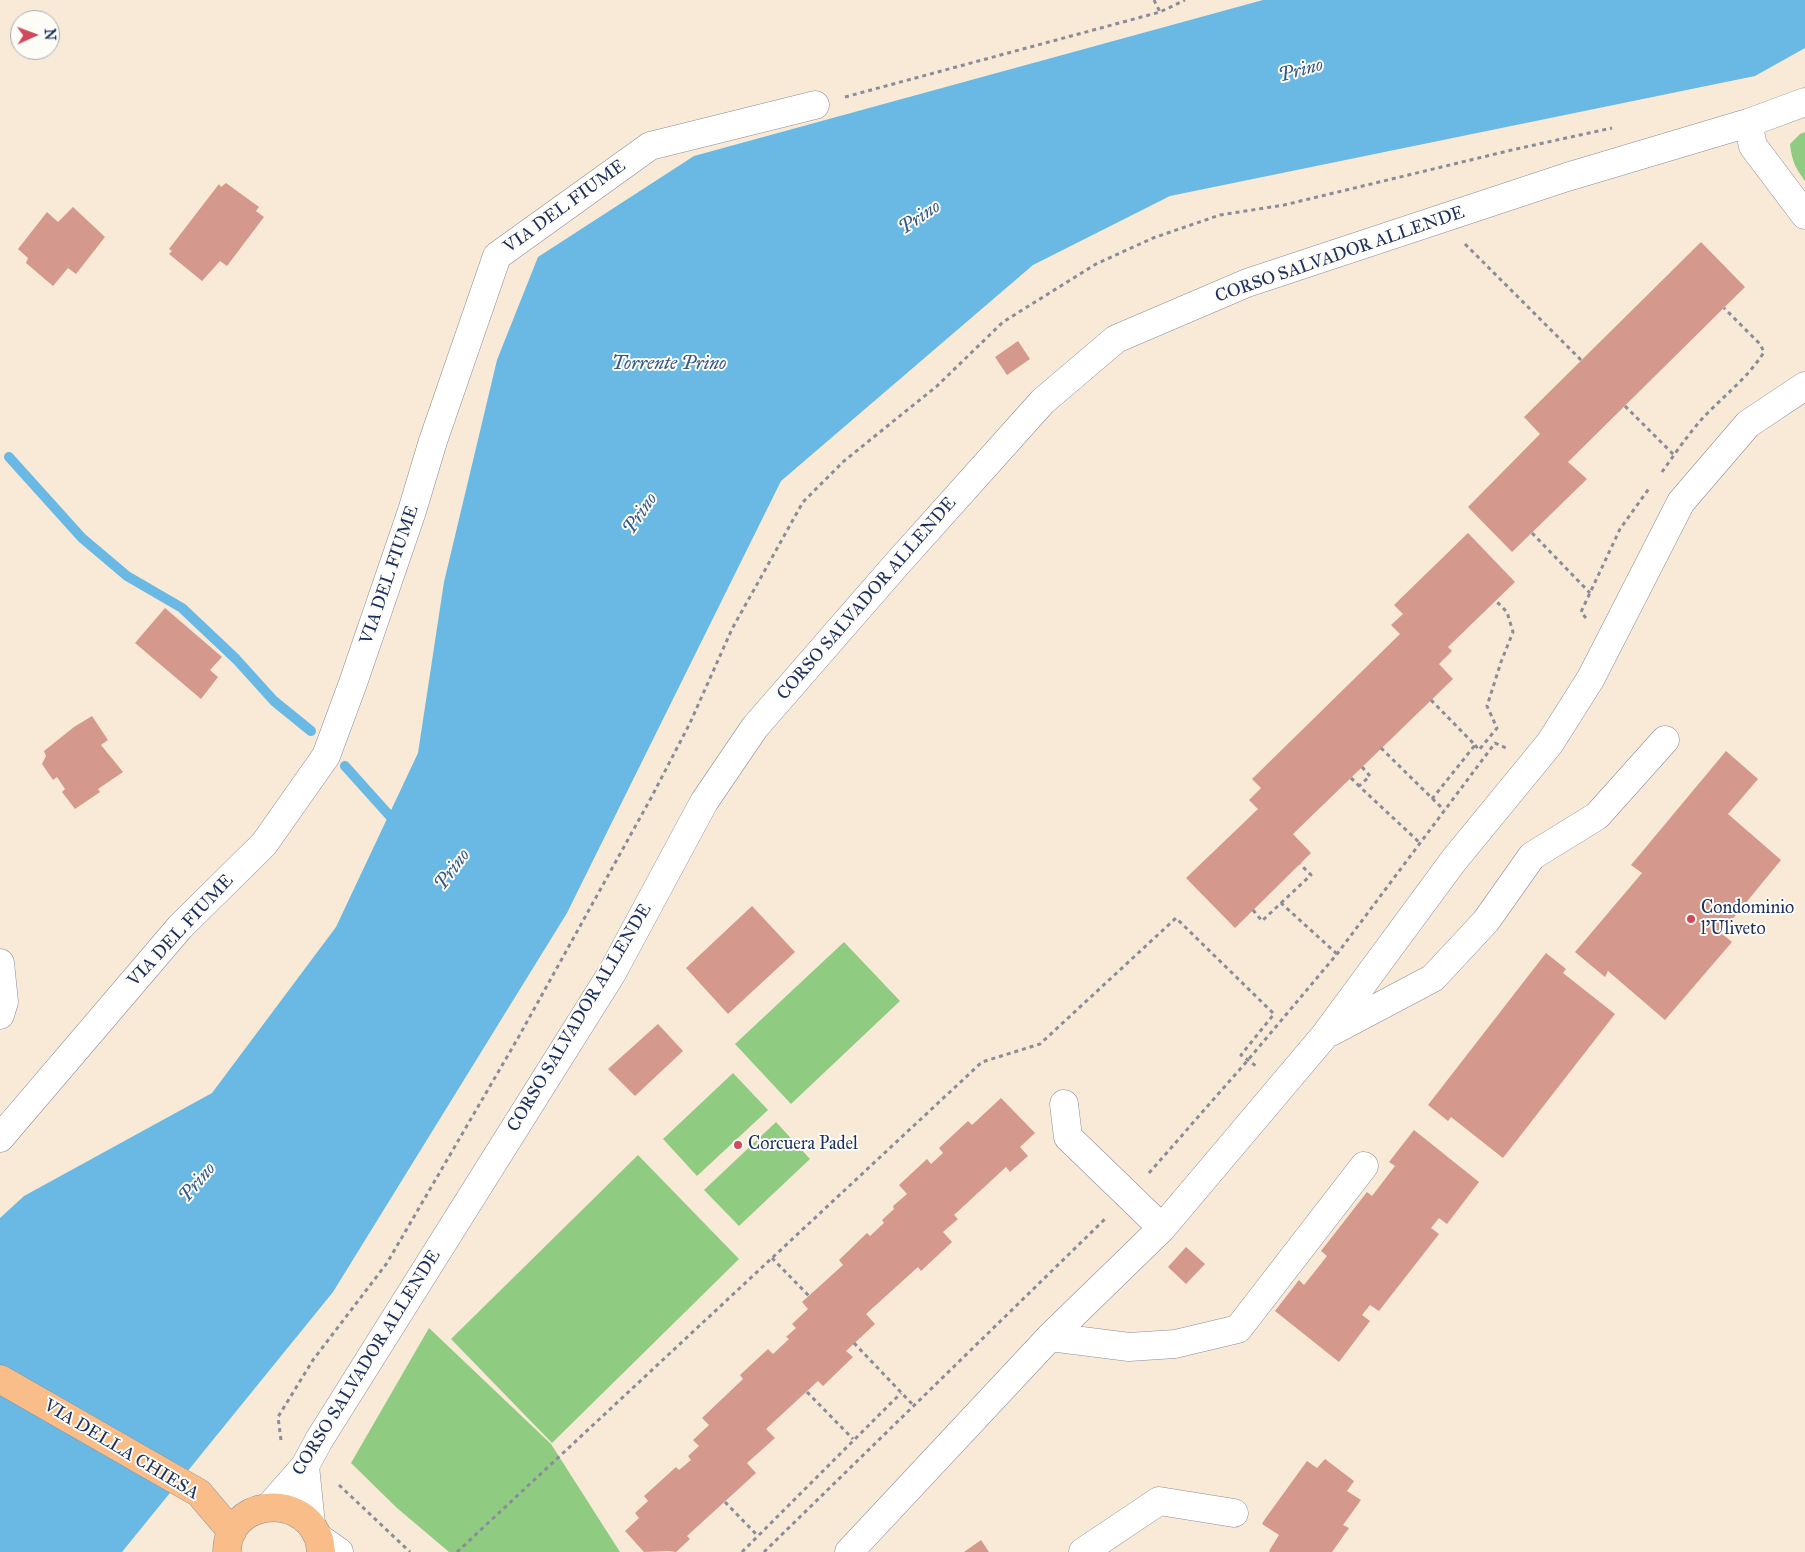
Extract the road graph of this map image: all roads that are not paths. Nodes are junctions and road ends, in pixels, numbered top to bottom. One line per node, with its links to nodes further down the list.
1 (1805, 102): 3 (street, CORSO SALVADOR ALLENDE)
2 (815, 105): 11 (street, VIA DEL FIUME)
3 (1748, 123): 4 (street); 16 (street, CORSO SALVADOR ALLENDE)
4 (1805, 215)
5 (1805, 386): 9 (street)
6 (1665, 740): 9 (street)
7 (0, 962): 8 (street)
8 (0, 1015)
9 (1325, 1035): 13 (street)
10 (1064, 1104): 13 (street)
11 (0, 1138)
12 (1364, 1166): 14 (street)
13 (1162, 1228): 14 (street)
14 (1050, 1337): 22 (street)
15 (0, 1380): 17 (main road, VIA DELLA CHIESA)
16 (307, 1462): 18 (street, CORSO SALVADOR ALLENDE); 20 (street)
17 (199, 1493): 18 (main road); 21 (main road, VIA DELLA CHIESA)
18 (261, 1509): 20 (main road); 21 (main road)
19 (1234, 1513): 23 (street)
20 (322, 1541)
21 (228, 1545)
22 (849, 1552)
23 (1084, 1552)

